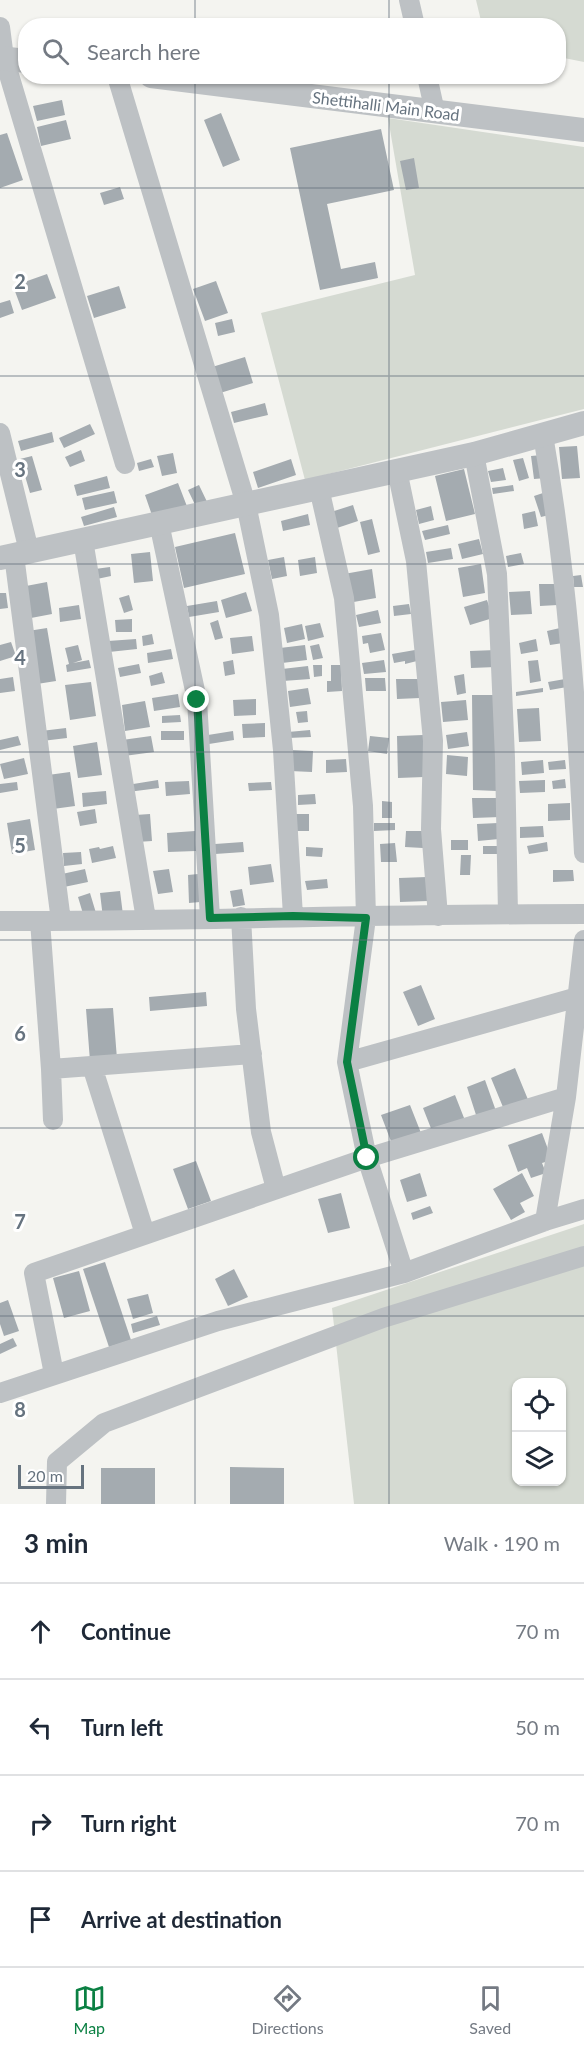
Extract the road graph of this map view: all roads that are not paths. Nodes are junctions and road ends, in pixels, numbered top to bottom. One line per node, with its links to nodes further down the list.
1 (409, 0): 2 (street)
2 (413, 18)
3 (0, 27): 4 (street)
4 (10, 59): 14 (street)
5 (119, 84): 17 (street)
6 (215, 84): 8 (street, Shettihalli Main Road)
7 (429, 84): 8 (street)
8 (435, 112): 9 (street, Shettihalli Main Road)
9 (584, 130)
10 (584, 423): 11 (street)
11 (543, 435): 13 (street); 21 (street)
12 (1, 437): 20 (street)
13 (474, 454): 15 (street); 22 (street)
14 (125, 464)
15 (397, 470): 16 (street); 25 (street)
16 (319, 488): 17 (street); 28 (street)
17 (246, 504): 18 (street); 24 (street)
18 (159, 523): 19 (street); 27 (street)
19 (83, 540): 20 (street); 29 (street)
20 (14, 555): 32 (street)
21 (584, 853)
22 (508, 914): 23 (street); 25 (street)
23 (584, 914)
24 (293, 916): 26 (street); 28 (street)
25 (438, 916): 28 (street)
26 (241, 917): 27 (street); 35 (street)
27 (210, 918): 29 (street)
28 (366, 918): 36 (street)
29 (146, 919): 32 (street)
30 (0, 921): 31 (street)
31 (40, 921): 32 (street); 38 (street)
32 (61, 921)
33 (584, 940): 34 (street)
34 (578, 997): 36 (street); 39 (street)
35 (252, 1054): 37 (street); 42 (street)
36 (347, 1062): 41 (street)
37 (92, 1066): 38 (street); 45 (street)
38 (51, 1068): 40 (street)
39 (566, 1097): 41 (street); 44 (street)
40 (53, 1120)
41 (367, 1158): 42 (street); 47 (street)
42 (276, 1189): 45 (street)
43 (584, 1209): 44 (street)
44 (545, 1221): 47 (street)
45 (145, 1234): 48 (street)
46 (584, 1257): 50 (street)
47 (404, 1273): 48 (street)
48 (54, 1374): 49 (street)
49 (0, 1393)
50 (56, 1504)

